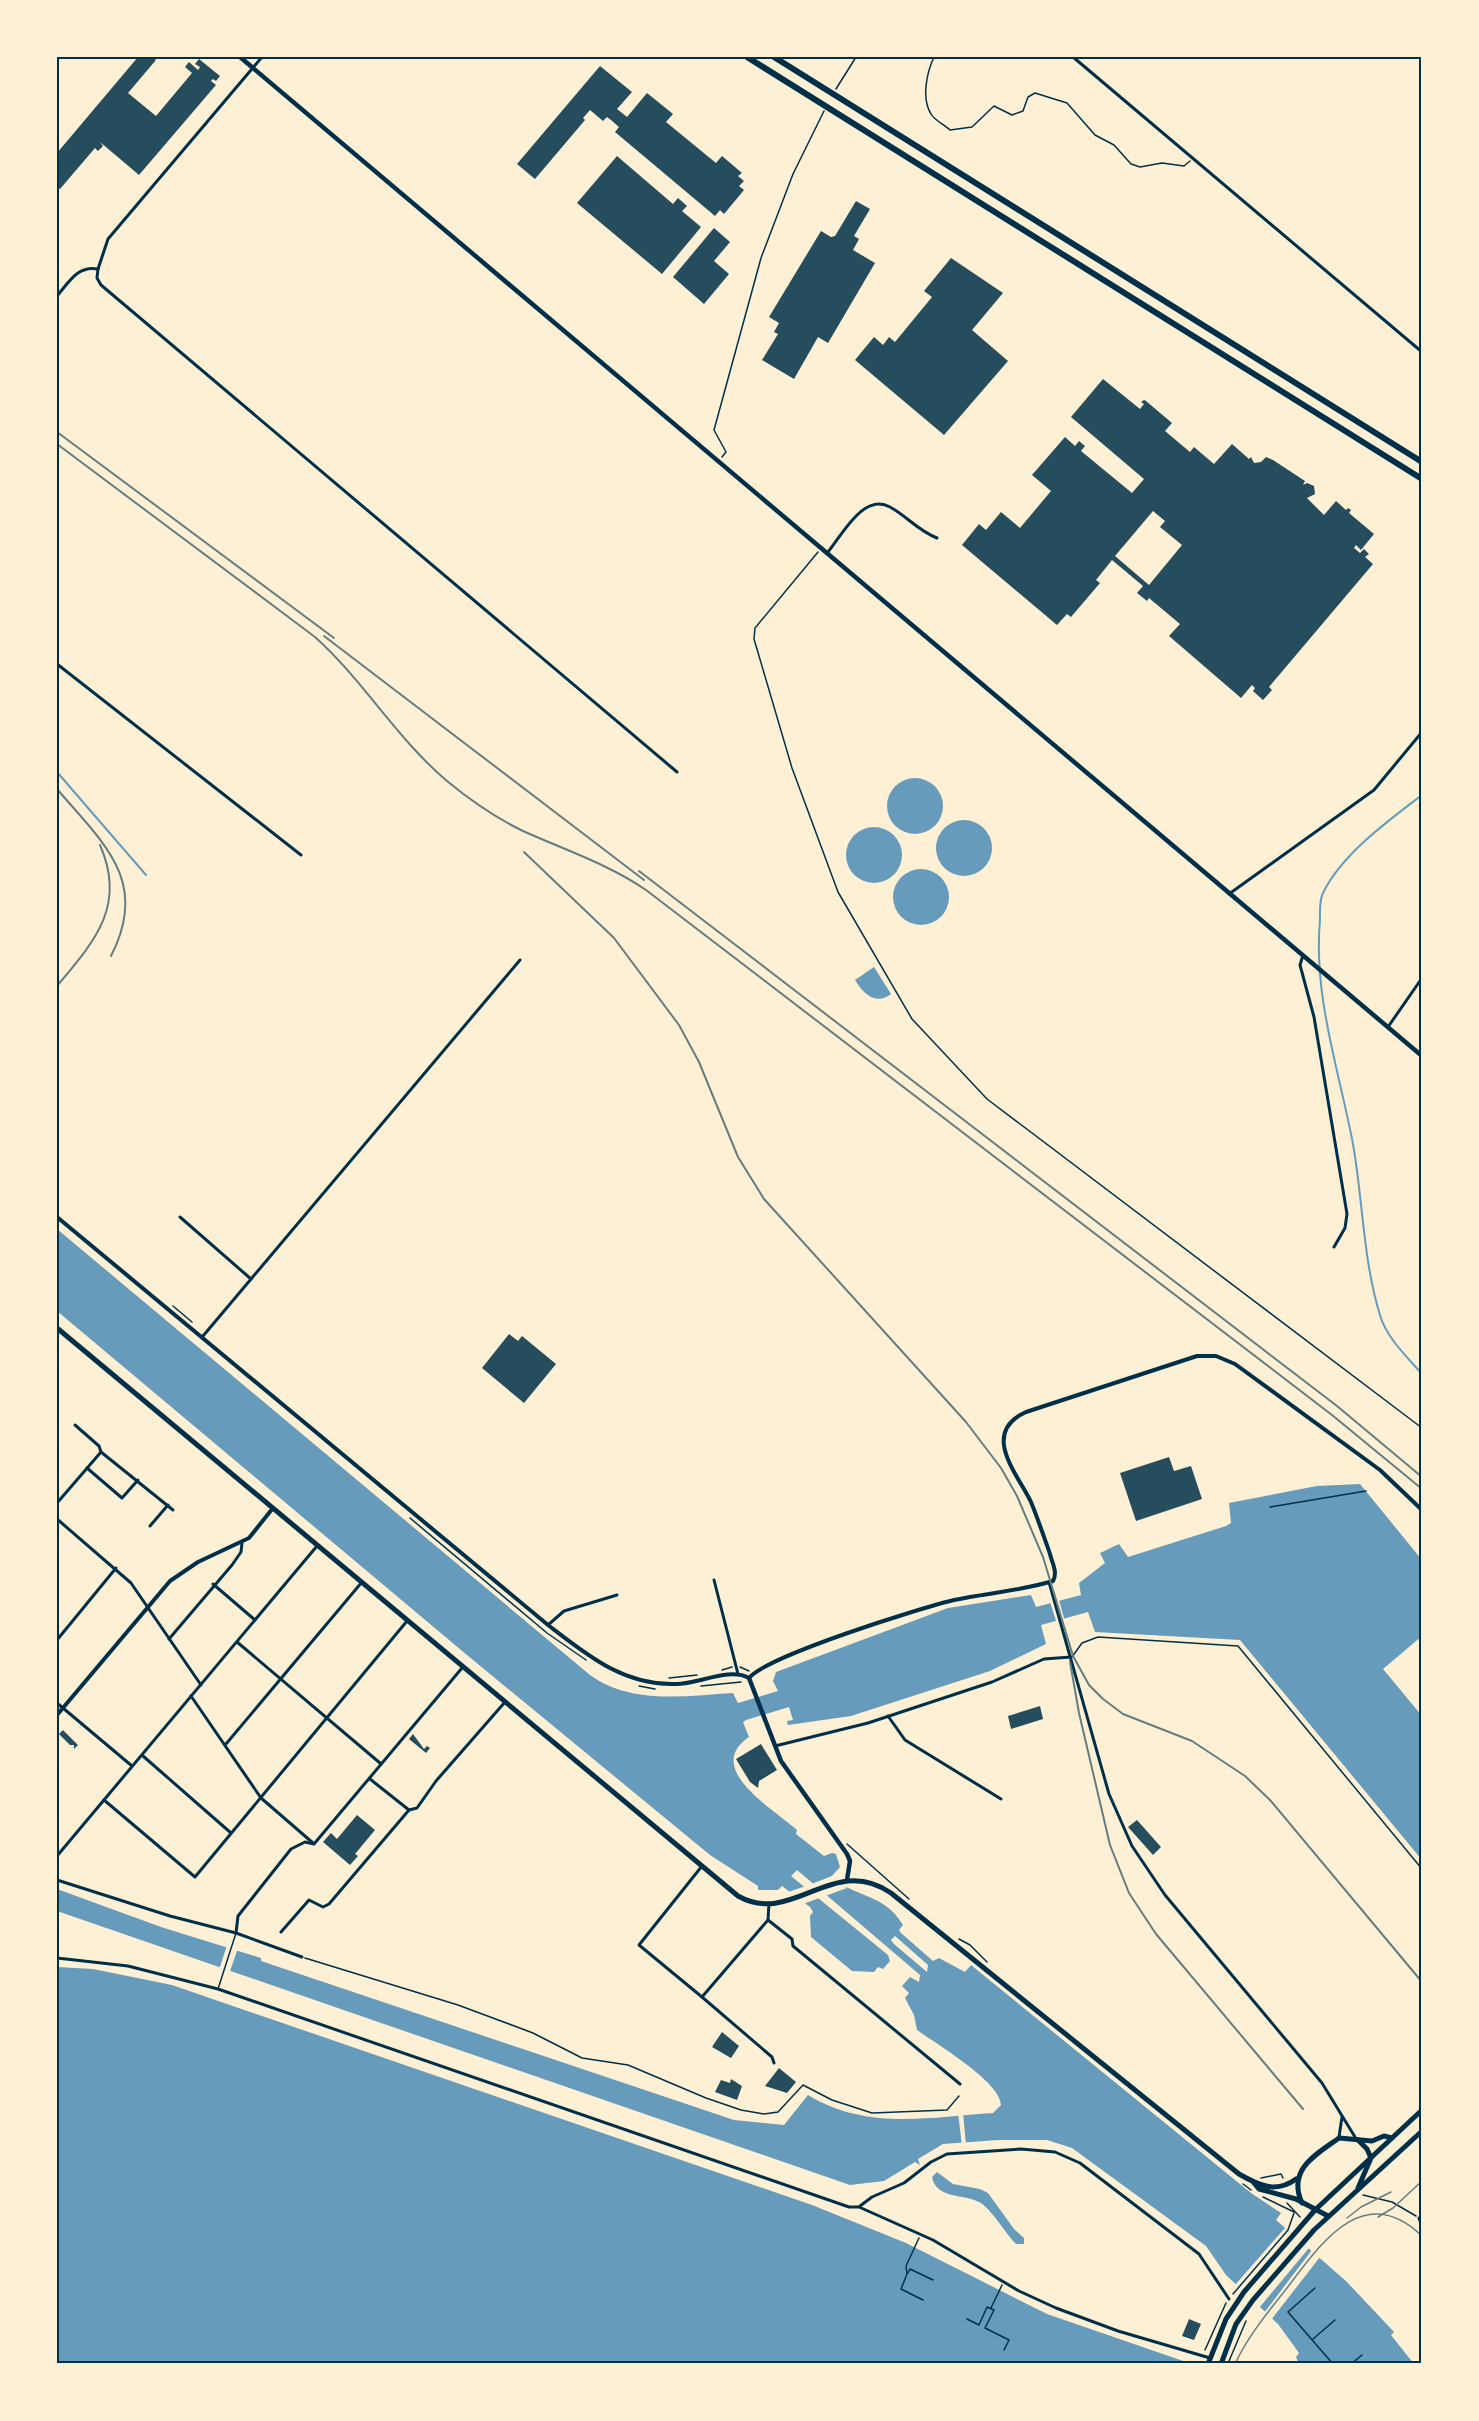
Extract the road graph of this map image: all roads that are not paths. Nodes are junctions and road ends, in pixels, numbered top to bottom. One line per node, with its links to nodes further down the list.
1 (240, 57): 6 (main road)
2 (262, 57): 6 (street)
3 (747, 57): 11 (highway)
4 (774, 57): 10 (highway)
5 (1073, 57): 9 (street)
6 (252, 68): 7 (street); 13 (main road)
7 (98, 269): 8 (street); 16 (street)
8 (57, 296)
9 (1422, 352)
10 (1422, 462)
11 (1422, 479)
12 (937, 538): 13 (street)
13 (828, 552): 18 (main road)
14 (57, 664): 17 (street)
15 (1422, 732): 18 (street)
16 (677, 772)
17 (301, 855)
18 (1229, 894): 19 (main road)
19 (1303, 955): 22 (main road); 26 (street)
20 (520, 960): 27 (street)
21 (1422, 978): 22 (street)
22 (1388, 1027): 23 (main road)
23 (1422, 1056)
24 (57, 1216): 29 (street)
25 (180, 1217): 27 (street)
26 (1334, 1247)
27 (251, 1279): 29 (street)
28 (57, 1328): 36 (main road)
29 (204, 1335): 52 (street)
30 (75, 1425): 31 (street)
31 (101, 1452): 32 (street); 33 (street)
32 (87, 1468): 33 (street); 34 (street)
33 (138, 1480): 35 (street)
34 (57, 1503)
35 (168, 1505): 37 (street); 40 (street)
36 (273, 1508): 41 (street); 42 (main road)
37 (173, 1509)
38 (1422, 1510): 46 (street)
39 (57, 1519): 43 (street)
40 (150, 1526)
41 (242, 1543): 47 (street); 49 (street)
42 (317, 1546): 45 (main road); 50 (street)
43 (117, 1568): 49 (street); 54 (street)
44 (714, 1580): 58 (street)
45 (362, 1582): 51 (main road); 60 (street)
46 (1049, 1582): 56 (street); 59 (street)
47 (213, 1584): 50 (street); 53 (street)
48 (617, 1594): 52 (street)
49 (147, 1610): 53 (street); 65 (street)
50 (255, 1620): 55 (street)
51 (407, 1621): 57 (main road); 68 (street)
52 (548, 1625): 58 (street)
53 (169, 1639): 61 (street)
54 (57, 1640)
55 (237, 1642): 60 (street); 61 (street)
56 (1071, 1657): 67 (street); 83 (lane); 97 (street)
57 (463, 1667): 63 (main road); 72 (street)
58 (738, 1674): 59 (street)
59 (751, 1676): 70 (main road)
60 (280, 1678): 68 (street); 69 (street)
61 (201, 1685): 62 (street)
62 (191, 1696): 69 (street); 71 (street)
63 (505, 1702): 78 (street); 82 (main road)
64 (57, 1703): 65 (street)
65 (63, 1708): 66 (street); 73 (street)
66 (57, 1715)
67 (888, 1716): 70 (street); 76 (street)
68 (327, 1717): 72 (street); 75 (street)
69 (226, 1744): 75 (street)
70 (774, 1746): 85 (main road)
71 (142, 1756): 73 (street); 79 (street)
72 (380, 1763): 74 (street)
73 (132, 1766): 77 (street)
74 (370, 1779): 78 (street); 80 (street)
75 (261, 1798): 79 (street); 80 (street)
76 (1000, 1799)
77 (104, 1800): 79 (street); 81 (street)
78 (409, 1810): 88 (street)
79 (231, 1833)
80 (314, 1844): 89 (street)
81 (57, 1856)
82 (702, 1866): 86 (main road); 93 (street)
83 (1422, 1869)
84 (57, 1880): 89 (street)
85 (847, 1880): 86 (main road); 104 (main road)
86 (769, 1903): 87 (street)
87 (768, 1920): 93 (street); 95 (street)
88 (280, 1932)
89 (236, 1933): 90 (street); 92 (lane)
90 (302, 1957)
91 (57, 1958): 92 (street)
92 (218, 1989): 107 (street)
93 (702, 1997): 94 (street)
94 (774, 2063)
95 (960, 2084)
96 (1422, 2110): 101 (main road)
97 (1342, 2115): 99 (street); 100 (street)
98 (1422, 2131): 105 (main road)
99 (1355, 2137): 100 (main road); 101 (main road); 102 (main road)
100 (1339, 2138): 103 (main road)
101 (1392, 2138): 102 (main road)
102 (1371, 2158): 105 (main road); 108 (main road)
103 (1296, 2179): 104 (main road); 106 (main road)
104 (1253, 2182): 106 (main road)
105 (1358, 2188): 109 (main road)
106 (1302, 2202): 108 (main road)
107 (859, 2207): 112 (street); 114 (street)
108 (1316, 2210): 109 (main road); 113 (main road)
109 (1328, 2216): 115 (main road)
110 (1419, 2218): 111 (street)
111 (1422, 2227)
112 (1229, 2299): 113 (lane)
113 (1235, 2303): 114 (main road)
114 (1209, 2361)
115 (1221, 2364)

